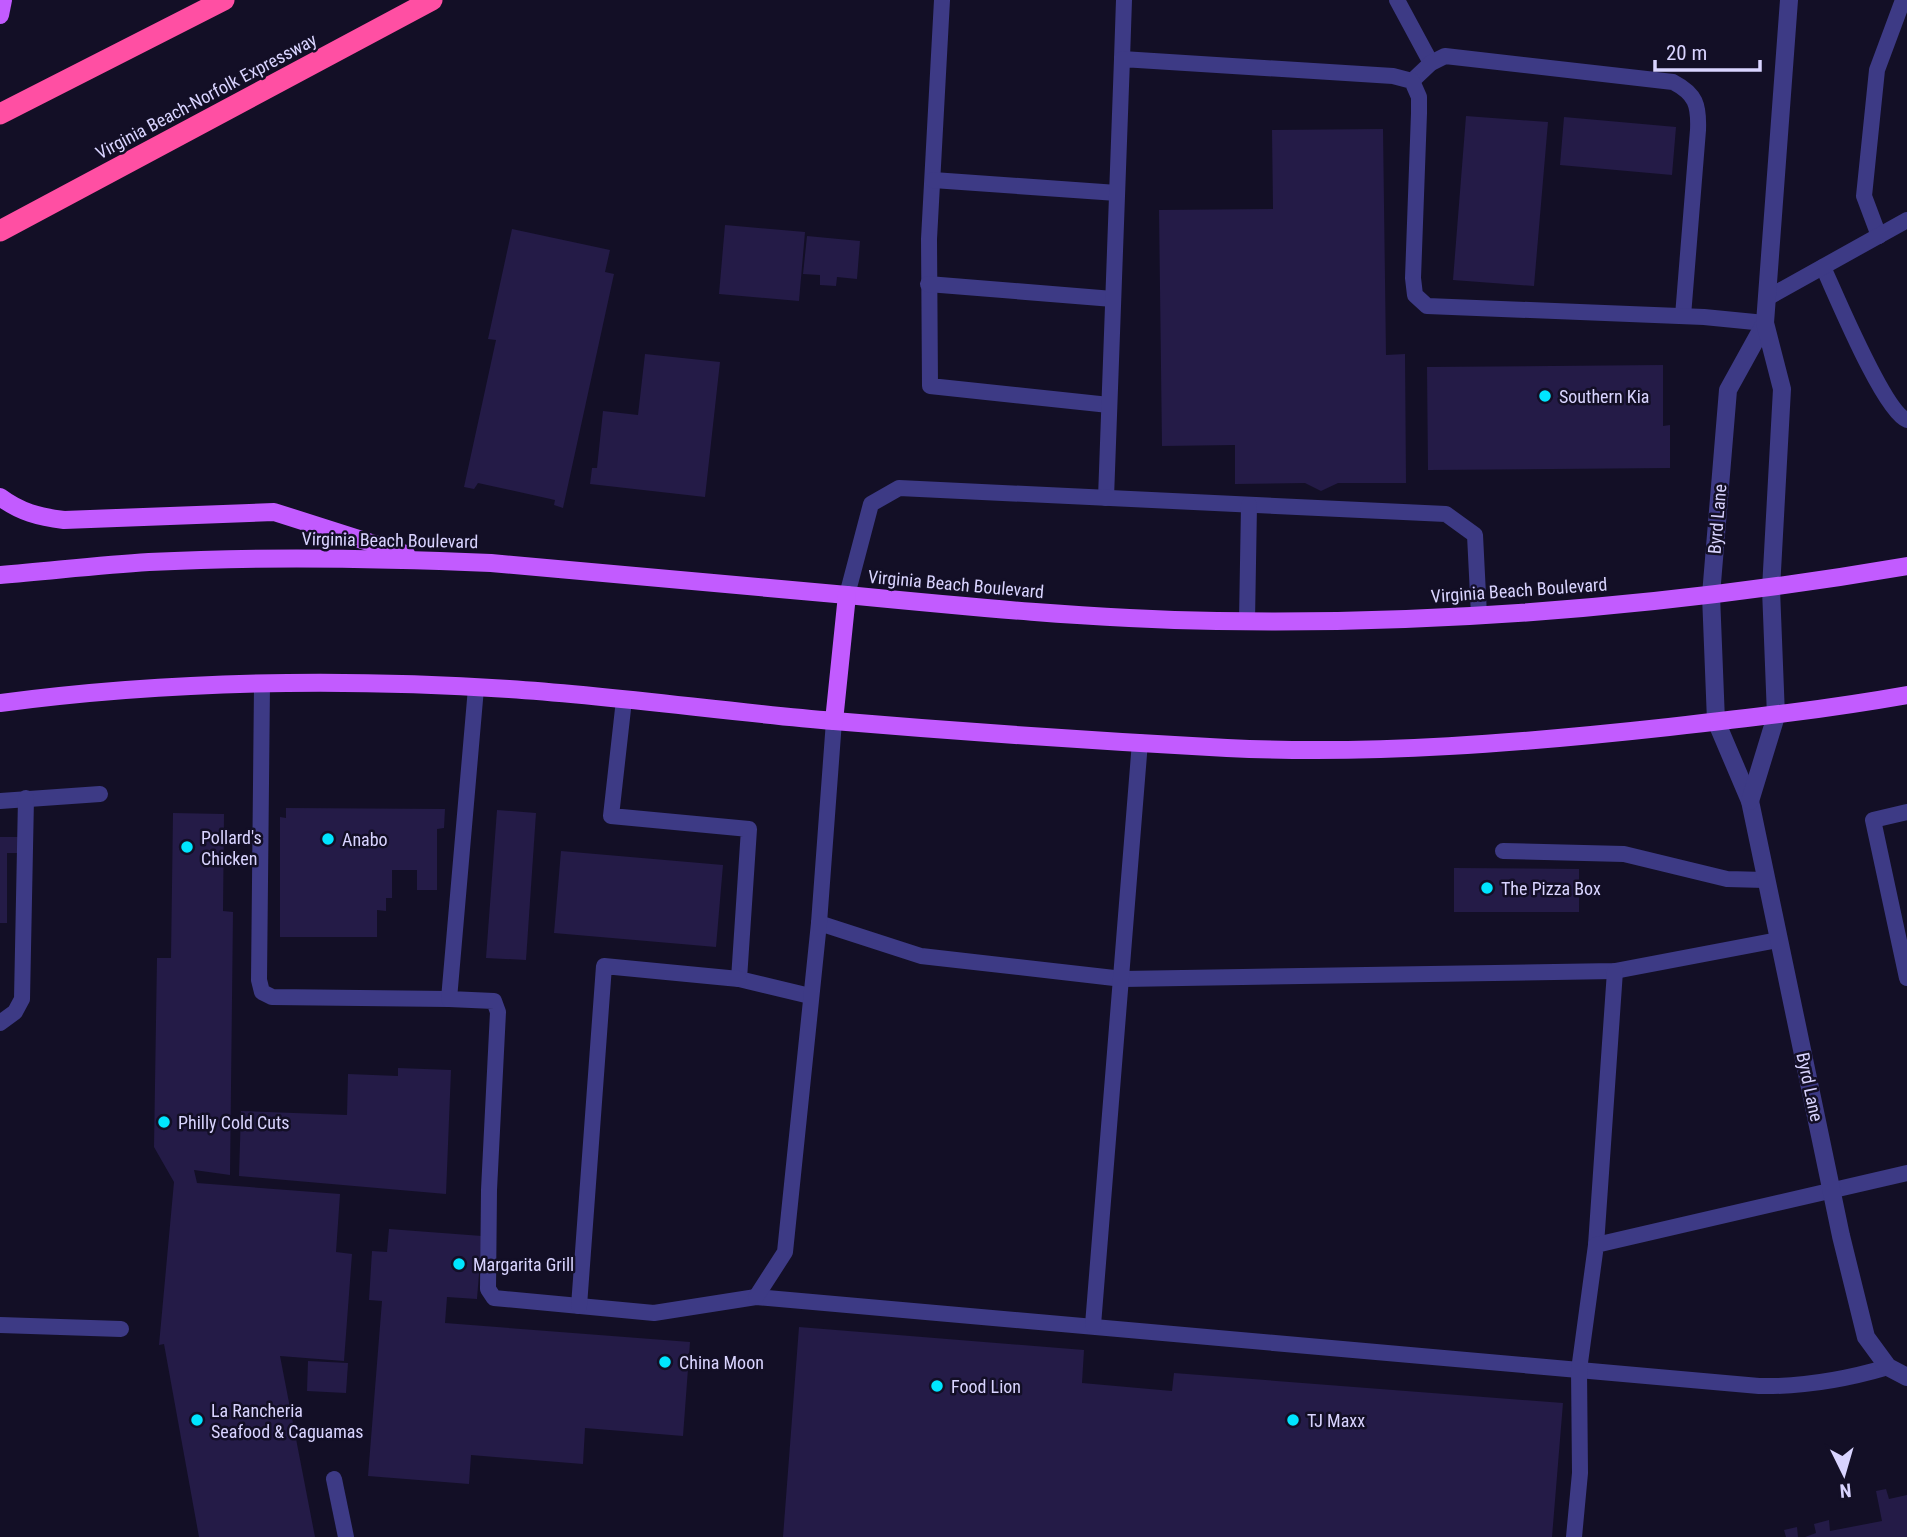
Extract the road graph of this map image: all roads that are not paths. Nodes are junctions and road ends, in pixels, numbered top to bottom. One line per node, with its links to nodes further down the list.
1 (3, 0): 9 (main road)
2 (224, 0): 13 (highway)
3 (432, 0): 17 (highway, Virginia Beach-Norfolk Expressway)
4 (942, 0): 14 (lane)
5 (1124, 0): 10 (lane)
6 (1397, 0): 11 (lane)
7 (1789, 0): 21 (street, Byrd Lane)
8 (1903, 0): 18 (lane)
9 (0, 15)
10 (1122, 59): 12 (lane); 15 (lane)
11 (1431, 63): 12 (lane); 23 (lane)
12 (1412, 81): 23 (lane)
13 (0, 114)
14 (933, 180): 15 (lane); 20 (lane)
15 (1117, 193): 22 (lane)
16 (1907, 220): 18 (lane)
17 (0, 231)
18 (1879, 236): 19 (lane)
19 (1823, 267): 21 (lane); 26 (lane)
20 (928, 284): 22 (lane); 25 (lane)
21 (1767, 298): 24 (street, Byrd Lane)
22 (1113, 299): 25 (lane)
23 (1683, 316): 24 (lane)
24 (1765, 323): 33 (street, Byrd Lane); 35 (street, Byrd Lane)
25 (1109, 405): 28 (lane)
26 (1907, 420)
27 (0, 497): 30 (main road)
28 (1106, 498): 29 (lane); 34 (lane)
29 (1249, 505): 36 (lane); 37 (lane)
30 (426, 560): 32 (main road, Virginia Beach Boulevard); 34 (main road, Virginia Beach Boulevard)
31 (1907, 566): 33 (main road, Virginia Beach Boulevard)
32 (0, 575)
33 (1771, 589): 35 (main road, Virginia Beach Boulevard); 43 (street, Byrd Lane)
34 (847, 595): 37 (main road, Virginia Beach Boulevard); 44 (main road)
35 (1711, 595): 36 (main road, Virginia Beach Boulevard); 45 (street, Byrd Lane)
36 (1479, 615): 37 (main road, Virginia Beach Boulevard)
37 (1248, 621)
38 (262, 685): 39 (main road); 42 (main road); 61 (lane)
39 (476, 688): 41 (main road); 61 (lane)
40 (1907, 695): 43 (main road)
41 (624, 700): 44 (main road); 58 (lane)
42 (0, 703)
43 (1776, 716): 45 (main road); 50 (street, Byrd Lane)
44 (834, 721): 46 (main road); 54 (lane)
45 (1716, 721): 46 (main road); 50 (street, Byrd Lane)
46 (1140, 742): 59 (lane)
47 (100, 794): 48 (lane)
48 (26, 798): 49 (lane); 62 (lane)
49 (0, 801)
50 (1750, 801): 53 (street, Byrd Lane)
51 (1907, 812): 57 (lane)
52 (1503, 851): 53 (lane)
53 (1765, 880): 55 (street, Byrd Lane)
54 (819, 923): 59 (lane); 60 (lane)
55 (1778, 940): 56 (lane); 64 (street, Byrd Lane)
56 (1615, 971): 59 (lane); 65 (lane)
57 (1907, 978)
58 (739, 979): 60 (lane); 67 (lane)
59 (1122, 979): 69 (lane)
60 (810, 996): 66 (lane)
61 (449, 999): 67 (lane)
62 (0, 1023)
63 (1907, 1173): 64 (lane)
64 (1831, 1189): 65 (lane); 71 (street, Byrd Lane)
65 (1596, 1245): 72 (lane)
66 (756, 1297): 67 (lane); 69 (lane)
67 (579, 1306)
68 (0, 1325): 70 (lane)
69 (1093, 1325): 72 (lane)
70 (121, 1329)
71 (1888, 1367): 72 (lane); 73 (street)
72 (1579, 1370): 76 (lane)
73 (1907, 1377)
74 (334, 1479): 75 (lane)
75 (346, 1537)
76 (1574, 1537)

